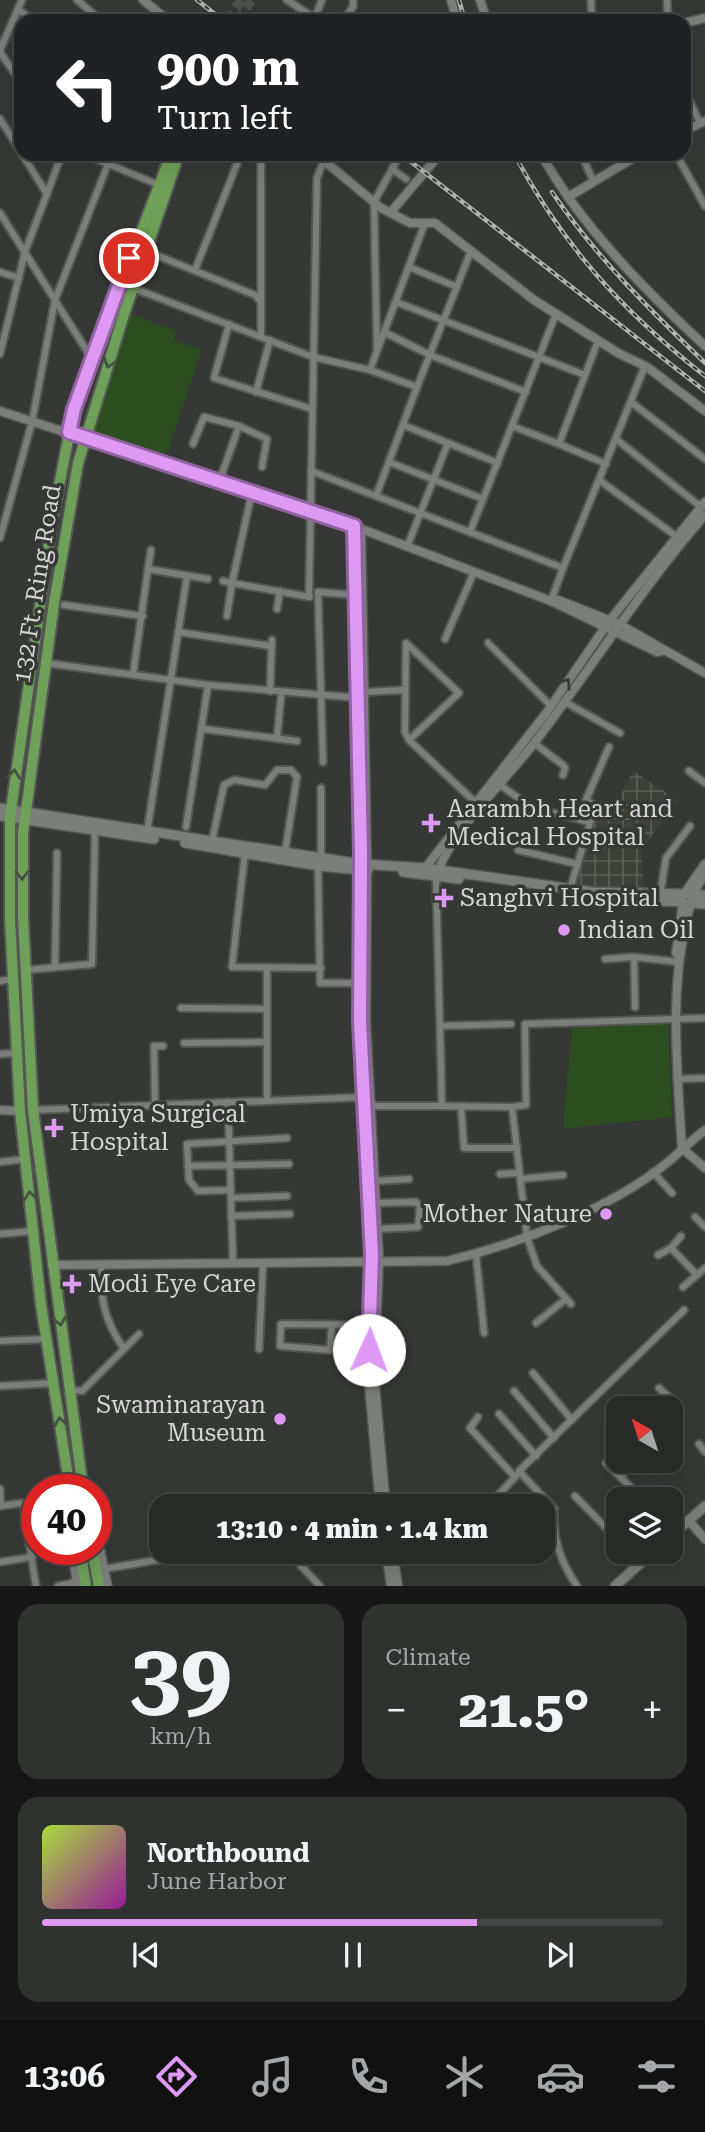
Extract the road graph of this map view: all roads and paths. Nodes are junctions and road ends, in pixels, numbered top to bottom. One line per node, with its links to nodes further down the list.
1 (22, 0): 5 (street)
2 (77, 0): 8 (street)
3 (143, 0): 9 (street)
4 (287, 0): 10 (street)
5 (18, 9): 6 (street); 7 (street)
6 (16, 14)
7 (24, 14)
8 (94, 14)
9 (159, 14)
10 (309, 14)
11 (14, 18): 12 (street)
12 (0, 51): 13 (street)
13 (14, 72)
14 (691, 101): 16 (street)
15 (0, 119): 17 (street)
16 (703, 122)
17 (14, 141)
18 (27, 161): 39 (street)
19 (59, 161): 39 (street)
20 (101, 161): 34 (street)
21 (109, 161): 34 (street)
22 (172, 161): 38 (main road, 132 Ft. Ring Road)
23 (173, 161): 46 (main road, 132 Ft. Ring Road)
24 (238, 161): 50 (street)
25 (261, 161): 56 (street)
26 (324, 161): 71 (street)
27 (325, 161): 41 (street)
28 (396, 161): 35 (street)
29 (434, 161): 43 (street)
30 (546, 161): 40 (street)
31 (584, 161): 36 (street)
32 (628, 161): 40 (street)
33 (680, 161): 42 (street)
34 (108, 164): 38 (street); 55 (street)
35 (392, 169): 37 (street); 41 (street)
36 (591, 176)
37 (405, 179)
38 (159, 185): 72 (main road, 132 Ft. Ring Road)
39 (47, 194): 48 (street)
40 (568, 197): 67 (street)
41 (374, 202): 43 (street); 68 (street)
42 (705, 206)
43 (391, 212): 45 (street)
44 (0, 213): 48 (street)
45 (425, 223): 47 (street); 49 (street)
46 (146, 251): 50 (street); 54 (main road, 132 Ft. Ring Road)
47 (471, 251): 53 (street); 59 (street)
48 (25, 253): 52 (street); 55 (street)
49 (409, 267): 53 (street); 57 (street)
50 (195, 270): 56 (street)
51 (0, 272): 52 (street)
52 (19, 278): 60 (street)
53 (457, 287): 61 (street)
54 (133, 288): 62 (street); 89 (main road, 132 Ft. Ring Road, one-way to 89)
55 (55, 300): 72 (street); 84 (street)
56 (261, 302): 64 (street)
57 (396, 302): 61 (street); 63 (street)
58 (0, 314): 60 (street)
59 (556, 314): 66 (street); 73 (street)
60 (9, 317): 69 (street)
61 (443, 321): 70 (street); 73 (street)
62 (229, 324): 64 (street); 78 (street)
63 (384, 332): 68 (street); 70 (street)
64 (261, 336): 65 (street)
65 (270, 340): 71 (street); 78 (street)
66 (598, 341): 74 (street); 76 (street)
67 (705, 346)
68 (377, 351): 75 (street)
69 (0, 354)
70 (430, 355): 77 (street); 79 (street)
71 (313, 357): 75 (street); 81 (street)
72 (92, 359): 88 (main road, 132 Ft. Ring Road)
73 (539, 359): 76 (street); 79 (street)
74 (645, 366): 80 (street); 83 (street)
75 (370, 370): 77 (street)
76 (585, 375): 93 (street)
77 (417, 387): 85 (street)
78 (256, 392): 81 (street)
79 (526, 392): 87 (street)
80 (631, 402): 90 (street); 94 (street)
81 (312, 409): 99 (street)
82 (0, 411): 84 (street)
83 (705, 411)
84 (33, 422): 88 (street); 112 (street)
85 (403, 425): 91 (street); 95 (street)
86 (239, 426): 92 (street); 98 (street); 102 (street)
87 (512, 426): 93 (street); 96 (street)
88 (69, 432): 89 (street); 163 (main road, 132 Ft. Ring Road, one-way to 88)
89 (85, 439): 102 (street); 135 (main road, 132 Ft. Ring Road)
90 (616, 439): 97 (street); 106 (street)
91 (448, 443): 96 (street); 100 (street)
92 (193, 444)
93 (559, 444): 97 (street)
94 (705, 459)
95 (389, 462): 100 (street); 104 (street)
96 (498, 463): 105 (street)
97 (606, 464): 101 (street)
98 (262, 467)
99 (311, 471): 104 (street); 107 (street)
100 (433, 479): 105 (street); 108 (street)
101 (599, 480): 111 (street); 116 (street)
102 (219, 482): 103 (street)
103 (252, 492): 107 (street); 121 (street)
104 (376, 496): 108 (street)
105 (483, 499): 110 (street)
106 (704, 508): 111 (street); 131 (street)
107 (310, 511): 109 (street); 124 (street)
108 (421, 513): 110 (street); 113 (street)
109 (357, 527): 113 (street); 123 (street); 143 (street)
110 (470, 532): 116 (street)
111 (676, 536): 131 (street)
112 (0, 538)
113 (407, 547): 117 (street)
114 (150, 550): 115 (street)
115 (149, 569): 118 (street); 129 (street)
116 (564, 569): 126 (street)
117 (474, 572): 126 (street); 133 (street)
118 (187, 576): 119 (street); 132 (street)
119 (208, 579)
120 (223, 581): 121 (street)
121 (232, 583): 122 (street); 130 (street)
122 (280, 592): 124 (street); 128 (street)
123 (355, 595): 125 (street); 143 (street)
124 (309, 597): 125 (street)
125 (319, 598): 142 (street)
126 (551, 601): 131 (street)
127 (64, 605): 129 (street)
128 (277, 609)
129 (143, 616): 137 (street)
130 (227, 616)
131 (612, 625): 136 (street); 145 (street); 146 (street, one-way to 131)
132 (178, 632): 138 (street); 141 (street)
133 (445, 639)
134 (488, 643): 146 (street)
135 (46, 663): 137 (street); 164 (main road, 132 Ft. Ring Road)
136 (705, 673)
137 (133, 675): 138 (street)
138 (171, 680): 139 (street); 169 (street)
139 (208, 685): 141 (street); 147 (street)
140 (403, 690): 143 (street); 150 (street); 150 (street)
141 (270, 691): 142 (street)
142 (322, 696): 143 (street); 154 (street)
143 (362, 696): 179 (street)
144 (281, 697): 149 (street)
145 (565, 702): 148 (street); 152 (street)
146 (551, 706): 160 (street)
147 (204, 729): 149 (street); 167 (street)
148 (620, 733)
149 (278, 738): 151 (street)
150 (409, 740): 160 (street)
151 (298, 741)
152 (534, 743): 156 (street); 158 (street)
153 (609, 747): 165 (street)
154 (323, 762)
155 (689, 771): 157 (street)
156 (563, 775)
157 (705, 783)
158 (500, 785): 161 (street); 181 (street)
159 (321, 788): 175 (street)
160 (476, 803): 180 (street)
161 (527, 804)
162 (541, 810): 165 (street)
163 (5, 813): 164 (main road); 178 (main road, 132 Ft. Ring Road)
164 (24, 815): 168 (main road); 169 (main road); 194 (main road, 132 Ft. Ring Road, one-way to 194)
165 (590, 822): 176 (street)
166 (690, 826): 184 (street)
167 (186, 827)
168 (96, 830): 172 (main road); 191 (street)
169 (147, 832): 170 (main road)
170 (212, 841): 173 (main road); 173 (street)
171 (519, 850): 176 (street)
172 (245, 852): 175 (main road); 193 (street)
173 (285, 852): 175 (main road)
174 (57, 853): 191 (street)
175 (319, 862): 179 (main road); 192 (street)
176 (578, 864): 183 (street)
177 (705, 864): 186 (street)
178 (5, 866): 195 (main road, 132 Ft. Ring Road)
179 (364, 867): 180 (main road); 197 (street); 213 (street)
180 (423, 871): 181 (main road)
181 (437, 873): 183 (main road); 186 (main road); 204 (street)
182 (705, 874): 186 (street)
183 (570, 888): 184 (main road)
184 (660, 895): 186 (main road)
185 (705, 895): 186 (main road)
186 (688, 898): 187 (main road); 190 (street)
187 (705, 904)
188 (634, 957): 189 (street); 190 (street); 198 (street)
189 (605, 959)
190 (679, 960): 201 (street)
191 (55, 967): 194 (street)
192 (321, 968): 193 (street); 197 (street)
193 (267, 969): 200 (street)
194 (27, 970): 220 (main road, 132 Ft. Ring Road)
195 (14, 979): 196 (street); 208 (main road, 132 Ft. Ring Road)
196 (0, 981)
197 (360, 983): 213 (street)
198 (635, 1007)
199 (181, 1008): 200 (street)
200 (267, 1009): 205 (street)
201 (677, 1017): 202 (street); 211 (street); 218 (street)
202 (705, 1018)
203 (511, 1024): 204 (street)
204 (440, 1026): 216 (street)
205 (267, 1042): 206 (street); 212 (street)
206 (184, 1043)
207 (163, 1046): 215 (street)
208 (17, 1053): 209 (street); 221 (main road, 132 Ft. Ring Road)
209 (0, 1054)
210 (705, 1078): 211 (street)
211 (677, 1079): 226 (street)
212 (267, 1101): 213 (street); 214 (street)
213 (367, 1101): 216 (street); 238 (street); 256 (street)
214 (228, 1102): 215 (street); 224 (street)
215 (155, 1105): 220 (street)
216 (442, 1106): 217 (street)
217 (461, 1106): 218 (street); 225 (street)
218 (512, 1107): 225 (street)
219 (0, 1110): 221 (street)
220 (33, 1110): 260 (main road, 132 Ft. Ring Road)
221 (20, 1111): 227 (main road, 132 Ft. Ring Road)
222 (705, 1130): 226 (street)
223 (287, 1138): 224 (street)
224 (228, 1140): 230 (street); 231 (street)
225 (517, 1148): 236 (street)
226 (682, 1148): 232 (street); 233 (street)
227 (26, 1159): 228 (street); 249 (main road, 132 Ft. Ring Road, one-way to 227)
228 (0, 1162)
229 (289, 1164): 231 (street)
230 (188, 1166): 231 (street); 239 (street)
231 (230, 1166): 239 (street)
232 (705, 1168)
233 (653, 1172): 240 (street); 252 (street)
234 (500, 1174): 236 (street)
235 (563, 1175): 236 (street)
236 (520, 1176): 252 (street)
237 (409, 1179): 238 (street)
238 (375, 1181): 243 (street)
239 (230, 1190): 242 (street)
240 (672, 1193)
241 (287, 1196): 242 (street)
242 (231, 1198): 245 (street)
243 (376, 1203): 248 (street); 248 (street)
244 (290, 1214): 245 (street)
245 (232, 1216): 257 (street)
246 (695, 1217): 247 (street)
247 (705, 1227)
248 (377, 1229): 256 (street)
249 (34, 1231): 250 (street); 270 (main road, 132 Ft. Ring Road)
250 (0, 1234)
251 (681, 1236): 253 (street)
252 (527, 1237): 254 (street); 265 (street)
253 (671, 1248): 255 (street); 262 (street)
254 (476, 1254): 256 (street); 268 (street)
255 (658, 1255)
256 (375, 1262): 259 (street); 267 (street); 296 (street)
257 (233, 1263): 258 (street); 259 (street)
258 (101, 1264): 260 (street); 272 (street)
259 (263, 1264): 273 (street)
260 (52, 1265): 278 (main road, 132 Ft. Ring Road, one-way to 278)
261 (705, 1268): 262 (street)
262 (697, 1275): 263 (street)
263 (683, 1287)
264 (684, 1310): 283 (street)
265 (536, 1323)
266 (332, 1325): 266 (street); 267 (street)
267 (370, 1325): 295 (street)
268 (484, 1333)
269 (139, 1334): 272 (street)
270 (46, 1339): 271 (street); 275 (main road, 132 Ft. Ring Road)
271 (0, 1341)
272 (124, 1349): 278 (street)
273 (259, 1349)
274 (533, 1373): 283 (street)
275 (54, 1383): 276 (street); 288 (main road, 132 Ft. Ring Road, one-way to 275)
276 (0, 1384)
277 (659, 1388): 280 (street)
278 (69, 1390): 289 (main road, 132 Ft. Ring Road)
279 (514, 1391): 284 (street)
280 (668, 1396)
281 (499, 1414): 287 (street)
282 (478, 1417): 290 (street)
283 (572, 1420): 284 (street)
284 (554, 1438): 287 (street)
285 (699, 1444): 286 (street)
286 (705, 1452)
287 (536, 1456): 290 (street)
288 (68, 1474)
289 (81, 1474)
290 (517, 1474): 297 (street); 330 (street)
291 (619, 1474): 292 (street)
292 (621, 1476): 293 (street)
293 (632, 1487)
294 (0, 1489): 300 (street)
295 (379, 1494)
296 (385, 1494)
297 (499, 1494)
298 (575, 1496): 305 (street)
299 (21, 1503): 300 (street)
300 (1, 1506)
301 (705, 1506): 303 (main road)
302 (705, 1513): 303 (main road)
303 (690, 1523): 304 (main road); 306 (street)
304 (683, 1527)
305 (606, 1528)
306 (705, 1539)
307 (21, 1559): 309 (street)
308 (149, 1561): 321 (street)
309 (0, 1562)
310 (299, 1564): 327 (street)
311 (388, 1564): 328 (street)
312 (395, 1564): 329 (street)
313 (640, 1564): 331 (main road)
314 (640, 1564): 331 (main road)
315 (647, 1564): 332 (main road)
316 (33, 1565): 323 (street)
317 (76, 1565): 322 (main road)
318 (80, 1565): 322 (main road)
319 (95, 1565): 325 (main road)
320 (103, 1565): 321 (main road)
321 (104, 1569): 326 (main road)
322 (81, 1585): 324 (street)
323 (36, 1586)
324 (58, 1586)
325 (99, 1586)
326 (107, 1586)
327 (320, 1586)
328 (391, 1586)
329 (398, 1586)
330 (577, 1586)
331 (615, 1586)
332 (622, 1586)

